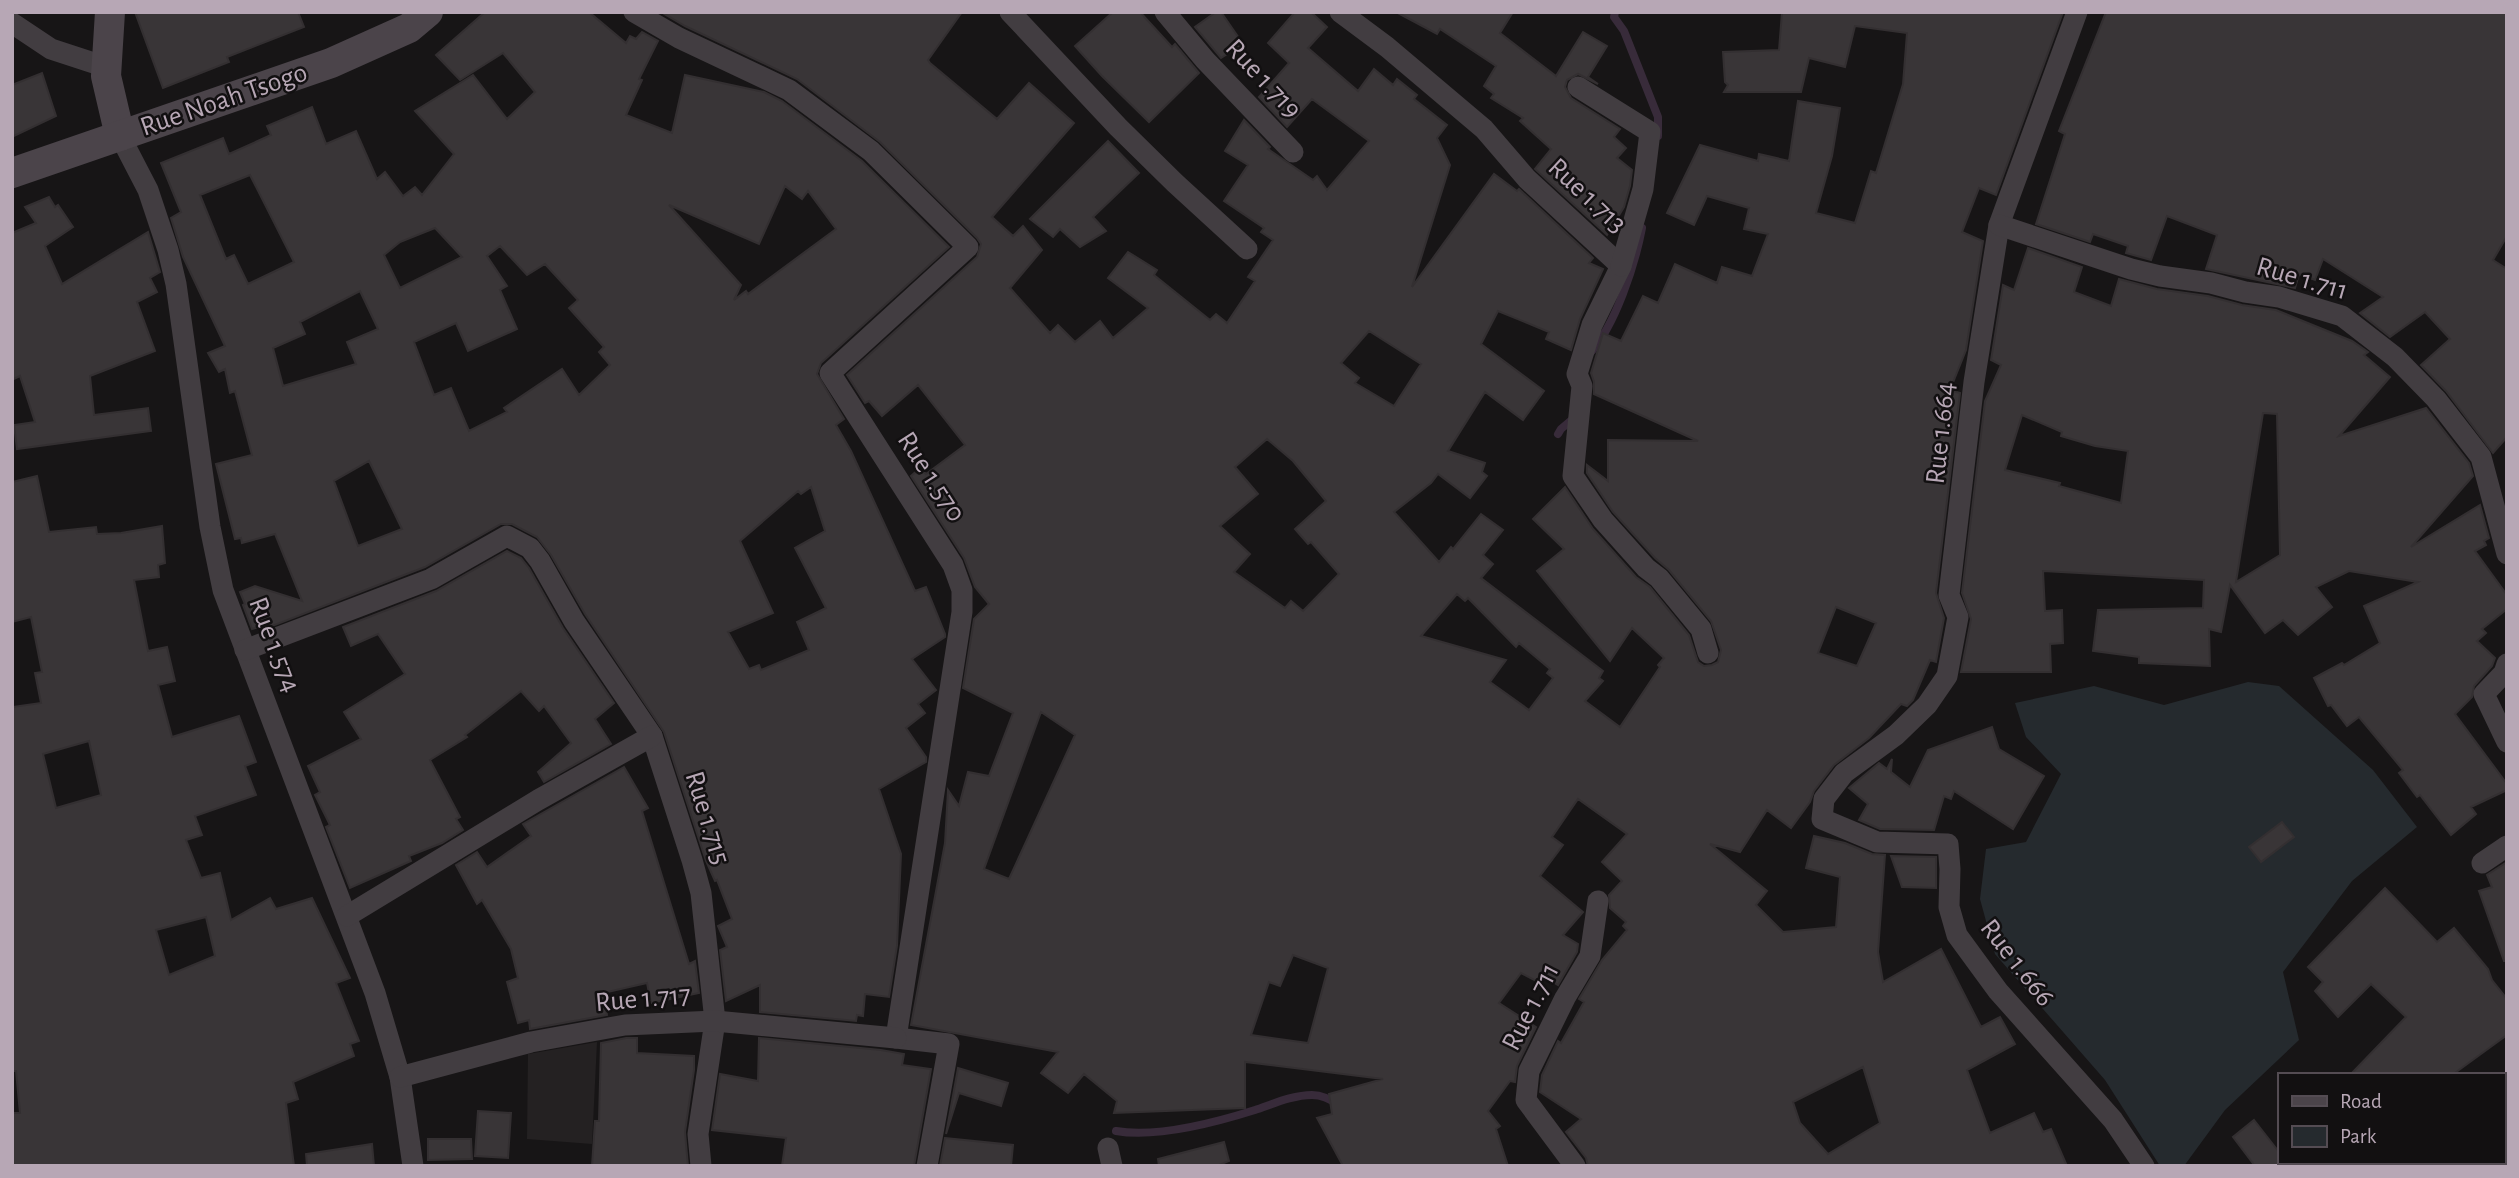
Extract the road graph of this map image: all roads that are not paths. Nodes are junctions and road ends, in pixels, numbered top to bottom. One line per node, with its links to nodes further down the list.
1 (110, 12): 9 (main road)
2 (428, 12): 11 (main road, Rue Noah Tsogo)
3 (634, 12): 29 (street, Rue 1.570)
4 (1010, 12): 15 (street)
5 (1165, 12): 12 (street, Rue 1.719)
6 (1340, 12): 16 (street, Rue 1.713)
7 (2077, 12): 14 (street, Rue 1.664)
8 (12, 23): 9 (street)
9 (106, 67): 11 (main road)
10 (1578, 87): 16 (street)
11 (120, 136): 13 (main road, Rue Noah Tsogo); 18 (street, Rue 1.574)
12 (1293, 152)
13 (12, 173)
14 (1999, 225): 17 (street, Rue 1.711); 23 (street, Rue 1.664)
15 (1247, 249)
16 (1621, 266): 19 (street, Rue 1.713)
17 (2507, 554)
18 (245, 650): 21 (street, Rue 1.715); 27 (street, Rue 1.574)
19 (1708, 653)
20 (2507, 664): 22 (street)
21 (652, 736): 27 (street); 28 (street, Rue 1.715)
22 (2507, 743)
23 (1822, 819): 35 (street, Rue 1.666)
24 (2507, 846): 25 (street)
25 (2482, 863)
26 (1598, 901): 34 (street, Rue 1.711)
27 (347, 916): 30 (street, Rue 1.574)
28 (715, 1021): 29 (street, Rue 1.717); 30 (street, Rue 1.717); 32 (street, Rue 1.715)
29 (896, 1038): 33 (street)
30 (400, 1077): 31 (street, Rue 1.574)
31 (413, 1166)
32 (701, 1166)
33 (926, 1166)
34 (1575, 1166)
35 (2144, 1166)

